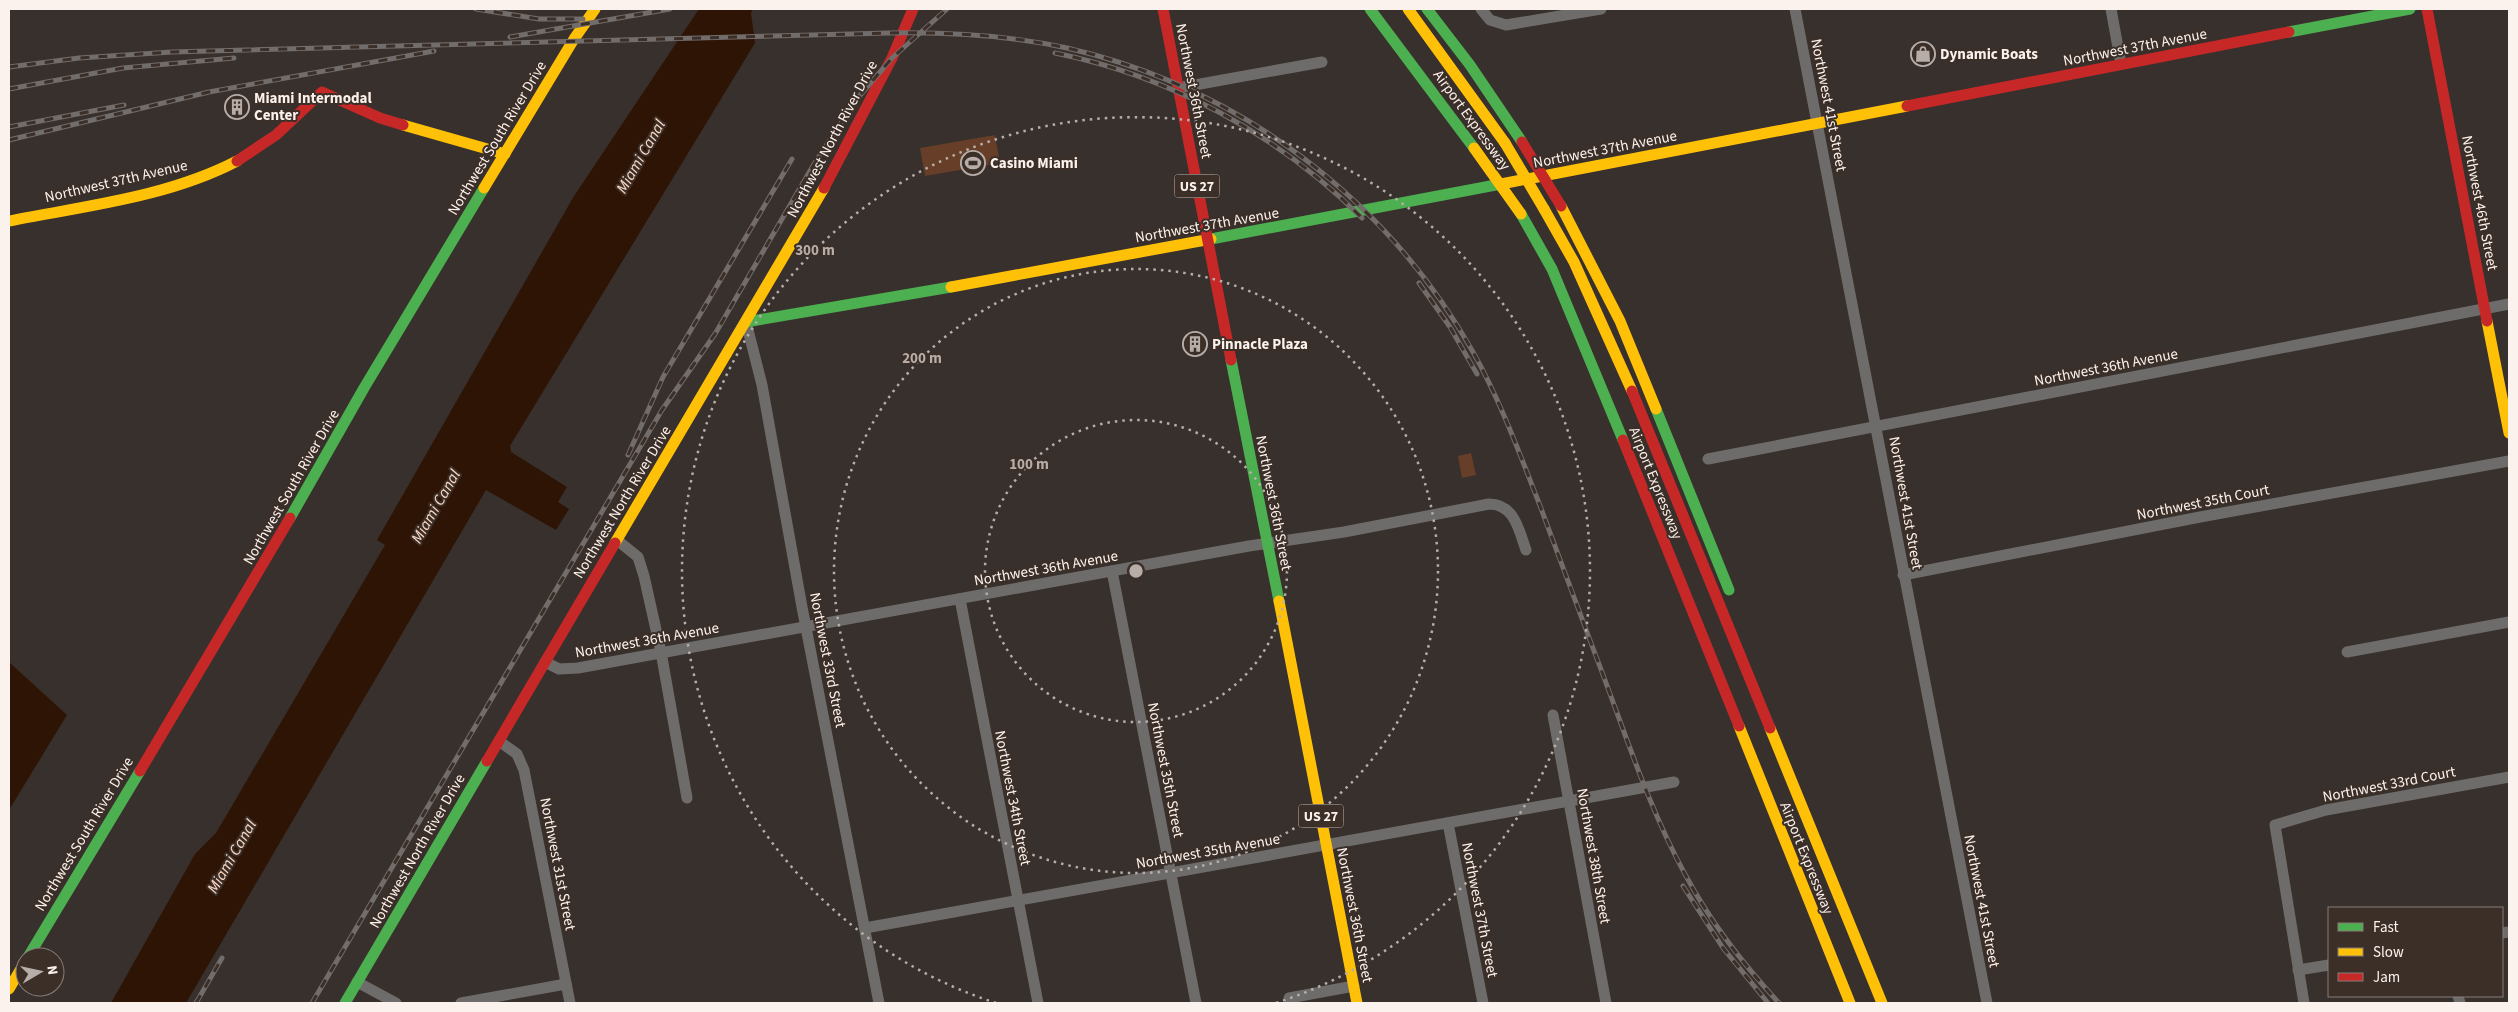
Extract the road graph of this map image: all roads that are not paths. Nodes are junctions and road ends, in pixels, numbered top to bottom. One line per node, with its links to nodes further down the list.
1 (589, 9): 14 (main road, Northwest South River Drive)
2 (595, 9): 14 (main road, Northwest South River Drive)
3 (913, 9): 24 (main road, Northwest North River Drive)
4 (1163, 9): 17 (main road, Northwest 36th Street / US 27)
5 (1370, 9): 71 (main road, Airport Expressway, bridge)
6 (1408, 9): 49 (main road, Airport Expressway, bridge)
7 (1427, 9): 35 (main road, bridge)
8 (1481, 9): 9 (street)
9 (1601, 9)
10 (1795, 9): 18 (street, Northwest 41st Street)
11 (2111, 9): 16 (street)
12 (2410, 9): 16 (main road, Northwest 37th Avenue)
13 (2427, 9): 23 (main road, Northwest 46th Street)
14 (579, 31): 19 (main road, Northwest South River Drive)
15 (1322, 62): 17 (street)
16 (2121, 64): 18 (main road, Northwest 37th Avenue)
17 (1178, 88): 21 (main road, Northwest 36th Street / US 27)
18 (1817, 124): 21 (main road, Northwest 37th Avenue); 25 (street, Northwest 41st Street)
19 (505, 154): 20 (main road, Northwest 37th Avenue); 54 (main road, Northwest South River Drive)
20 (9, 221)
21 (1208, 240): 24 (main road, Northwest 37th Avenue); 30 (main road, Northwest 36th Street / US 27)
22 (2509, 304): 23 (street, Northwest 36th Avenue)
23 (2485, 308): 25 (street, Northwest 36th Avenue); 26 (main road, Northwest 46th Street)
24 (746, 322): 29 (main road, Northwest North River Drive); 37 (street, Northwest 33rd Street)
25 (1877, 427): 27 (street, Northwest 36th Avenue); 33 (street, Northwest 41st Street)
26 (2509, 433)
27 (1708, 459)
28 (2509, 461): 33 (street, Northwest 35th Court)
29 (617, 540): 38 (street); 40 (main road, Northwest North River Drive)
30 (1266, 543): 31 (street, Northwest 36th Avenue); 32 (street, Northwest 36th Avenue); 50 (main road, Northwest 36th Street / US 27)
31 (1526, 550)
32 (1112, 571): 34 (street, Northwest 36th Avenue); 51 (street, Northwest 35th Street)
33 (1903, 575): 73 (street, Northwest 41st Street)
34 (960, 598): 37 (street, Northwest 36th Avenue); 52 (street, Northwest 34th Street)
35 (1733, 599)
36 (2509, 622): 39 (street)
37 (806, 626): 38 (street, Northwest 36th Avenue); 53 (street, Northwest 33rd Street)
38 (661, 652): 40 (street, Northwest 36th Avenue); 46 (street)
39 (2347, 652)
40 (545, 662): 43 (main road, Northwest North River Drive)
41 (1760, 671): 49 (main road)
42 (1553, 714): 47 (street, Northwest 38th Street)
43 (499, 741): 57 (main road, Northwest North River Drive); 58 (street, Northwest 31st Street)
44 (2509, 777): 56 (street, Northwest 33rd Court)
45 (1674, 782): 47 (street, Northwest 35th Avenue)
46 (687, 798)
47 (1569, 801): 48 (street, Northwest 35th Avenue); 70 (street, Northwest 38th Street)
48 (1448, 823): 50 (street, Northwest 35th Avenue); 69 (street, Northwest 37th Street)
49 (1812, 832): 72 (main road, Airport Expressway)
50 (1326, 845): 51 (street, Northwest 35th Avenue); 59 (main road, Northwest 36th Street / US 27)
51 (1171, 874): 52 (street, Northwest 35th Avenue); 67 (street, Northwest 35th Street)
52 (1018, 901): 53 (street, Northwest 35th Avenue); 66 (street, Northwest 34th Street)
53 (865, 928): 65 (street, Northwest 33rd Street)
54 (34, 947)
55 (2328, 965): 56 (street)
56 (2298, 970): 74 (street)
57 (357, 982): 61 (main road, Northwest North River Drive); 62 (street)
58 (566, 984): 63 (street); 64 (street, Northwest 31st Street)
59 (1354, 986): 60 (street); 68 (main road, Northwest 36th Street / US 27)
60 (1288, 998)
61 (345, 1003)
62 (396, 1003)
63 (461, 1003)
64 (570, 1003)
65 (879, 1003)
66 (1038, 1003)
67 (1196, 1003)
68 (1357, 1003)
69 (1483, 1003)
70 (1606, 1003)
71 (1850, 1003)
72 (1882, 1003)
73 (1987, 1003)
74 (2304, 1003)

